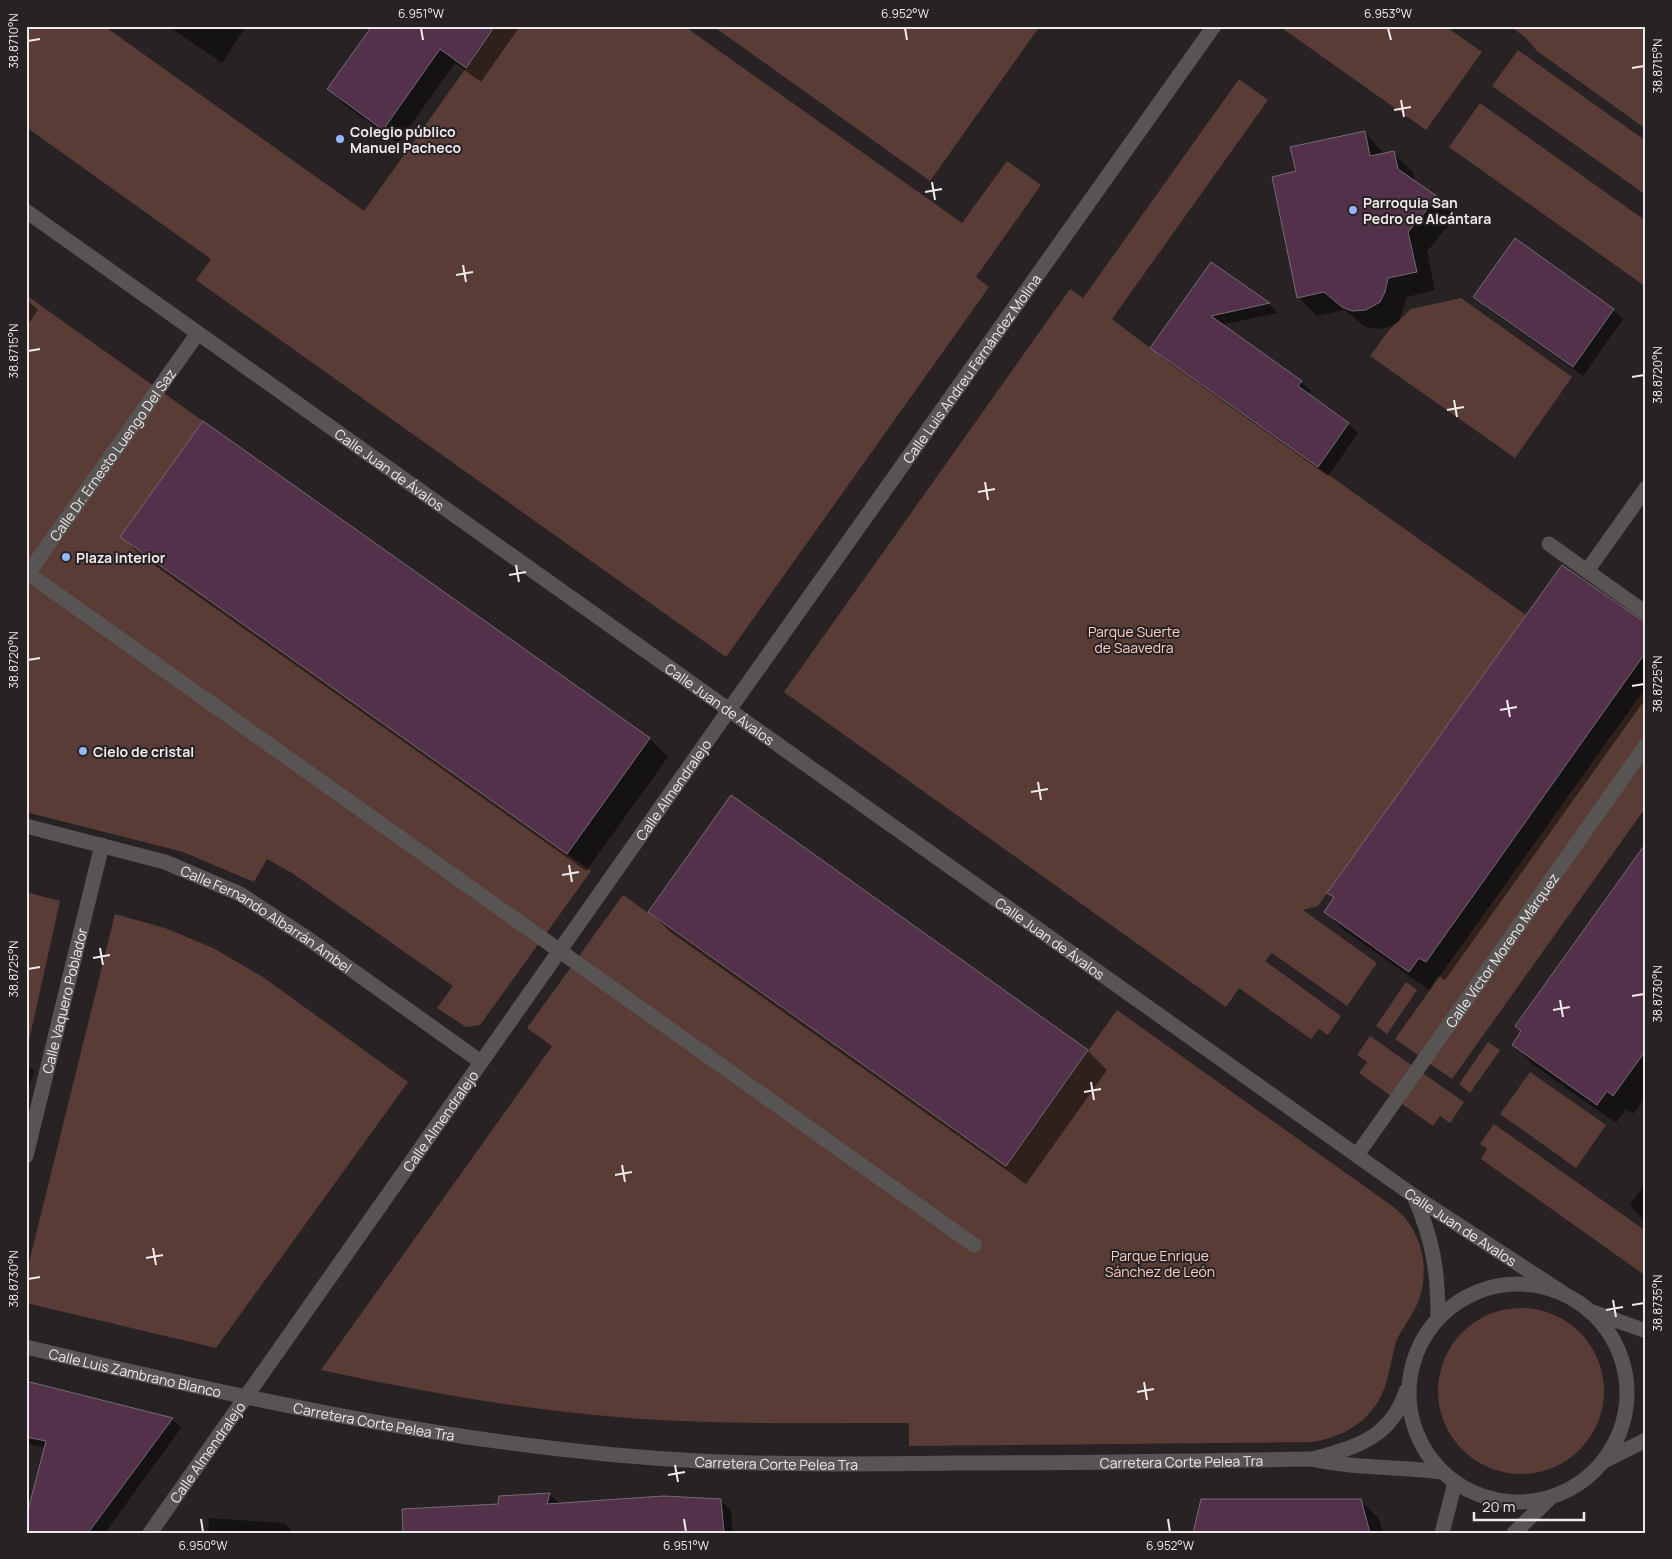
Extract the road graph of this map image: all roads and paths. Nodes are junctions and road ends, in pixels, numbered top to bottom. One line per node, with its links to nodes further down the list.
1 (1214, 26): 9 (street, Calle Luis Andreu Fernández Molina)
2 (26, 211): 3 (street, Calle Juan de Ávalos)
3 (198, 333): 7 (street, Calle Dr. Ernesto Luengo Del Saz); 9 (street, Calle Juan de Ávalos)
4 (1646, 488): 6 (street)
5 (1549, 544): 6 (street)
6 (1587, 571): 8 (street)
7 (27, 574): 13 (street)
8 (1646, 613)
9 (729, 710): 13 (street, Calle Almendralejo); 15 (street, Calle Juan de Ávalos)
10 (1646, 745): 15 (street, Calle Víctor Moreno Márquez)
11 (26, 826): 12 (street, Calle Fernando Albarrán Ambel)
12 (102, 845): 14 (street, Calle Fernando Albarrán Ambel); 16 (street, Calle Vaquero Poblador)
13 (559, 951): 14 (street, Calle Almendralejo); 18 (street)
14 (481, 1062): 25 (street, Calle Almendralejo)
15 (1357, 1155): 17 (street, Calle Juan de Ávalos)
16 (26, 1156)
17 (1414, 1196): 19 (street, Calle Juan de Avalos); 21 (street, Calle Juan de Avalos)
18 (974, 1245)
19 (1563, 1293): 20 (street, Calle Juan de Avalos); 21 (street, Carretera Corte Pelea Tra)
20 (1591, 1312): 22 (street); 28 (street)
21 (1438, 1318): 24 (street, Carretera Corte Pelea Tra)
22 (1646, 1332)
23 (26, 1347): 25 (street, Calle Luis Zambrano Blanco)
24 (1409, 1378): 27 (street, Carretera Corte Pelea Tra); 29 (street)
25 (246, 1397): 27 (street, Carretera Corte Pelea Tra); 32 (street, Calle Almendralejo)
26 (1646, 1440): 28 (street)
27 (1312, 1459): 29 (street, Carretera Corte Pelea Tra)
28 (1604, 1461): 31 (street)
29 (1442, 1472): 30 (street)
30 (1455, 1483): 31 (street); 33 (street)
31 (1550, 1498): 34 (street)
32 (150, 1533)
33 (1442, 1533)
34 (1514, 1533)

